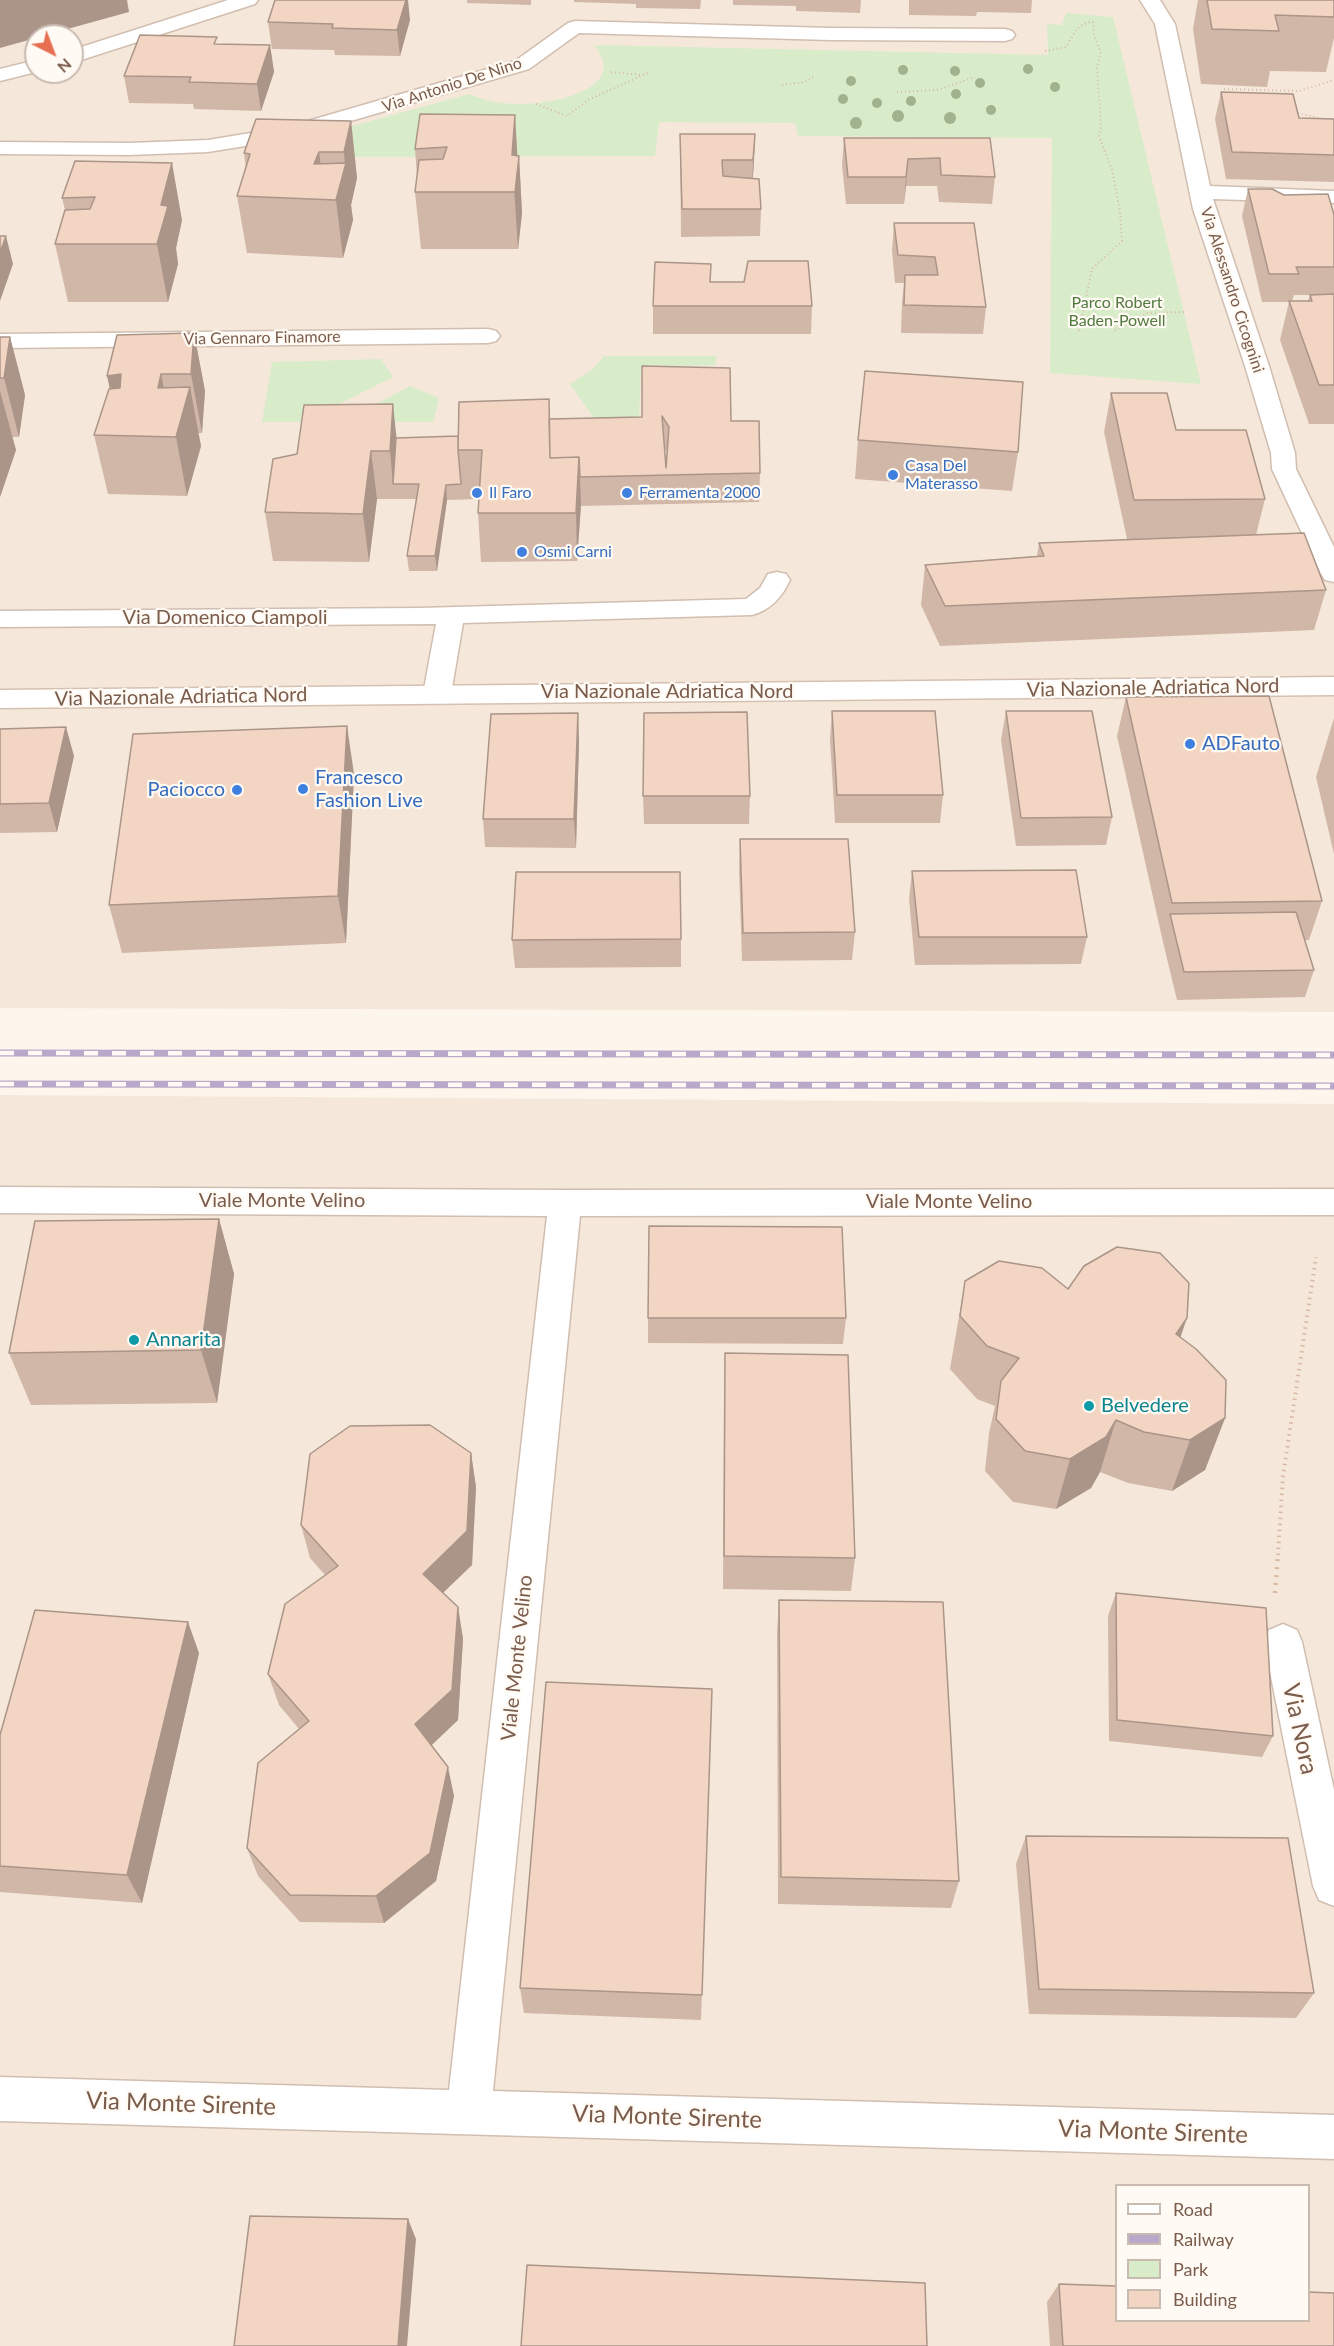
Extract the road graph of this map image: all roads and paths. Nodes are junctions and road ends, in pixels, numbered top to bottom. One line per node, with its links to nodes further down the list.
1 (213, 0): 2 (street)
2 (243, 3): 7 (street)
3 (1157, 9): 4 (street); 16 (street, Via Alessandro Cicognini)
4 (1186, 19)
5 (1005, 35): 20 (street, Via Antonio De Nino)
6 (1048, 50): 25 (path)
7 (84, 53)
8 (24, 69): 11 (street)
9 (604, 71): 12 (path)
10 (983, 72): 14 (path)
11 (0, 75)
12 (643, 75)
13 (1334, 80): 16 (path)
14 (897, 92)
15 (535, 104): 18 (path)
16 (1182, 110): 21 (street, Via Alessandro Cicognini)
17 (1291, 112): 19 (path)
18 (567, 116)
19 (1334, 122)
20 (0, 148)
21 (1201, 192): 22 (street); 28 (street, Via Alessandro Cicognini)
22 (1334, 197)
23 (1184, 312): 24 (path)
24 (1115, 330)
25 (1078, 331)
26 (488, 336): 27 (street, Via Gennaro Finamore)
27 (0, 341)
28 (1334, 574)
29 (777, 580): 30 (street, Via Domenico Ciampoli)
30 (451, 616): 31 (street, Via Domenico Ciampoli); 33 (street)
31 (0, 619)
32 (1334, 686): 33 (street, Via Nazionale Adriatica Nord)
33 (437, 694): 34 (street, Via Nazionale Adriatica Nord)
34 (0, 699)
35 (0, 1200): 37 (street, Viale Monte Velino)
36 (1334, 1202): 37 (street, Viale Monte Velino)
37 (565, 1203): 42 (street, Viale Monte Velino)
38 (1316, 1257): 39 (path)
39 (1282, 1642): 40 (street, Via Nora)
40 (1334, 1886)
41 (0, 2099): 42 (street, Via Monte Sirente)
42 (469, 2112): 43 (street, Via Monte Sirente)
43 (1323, 2137)

